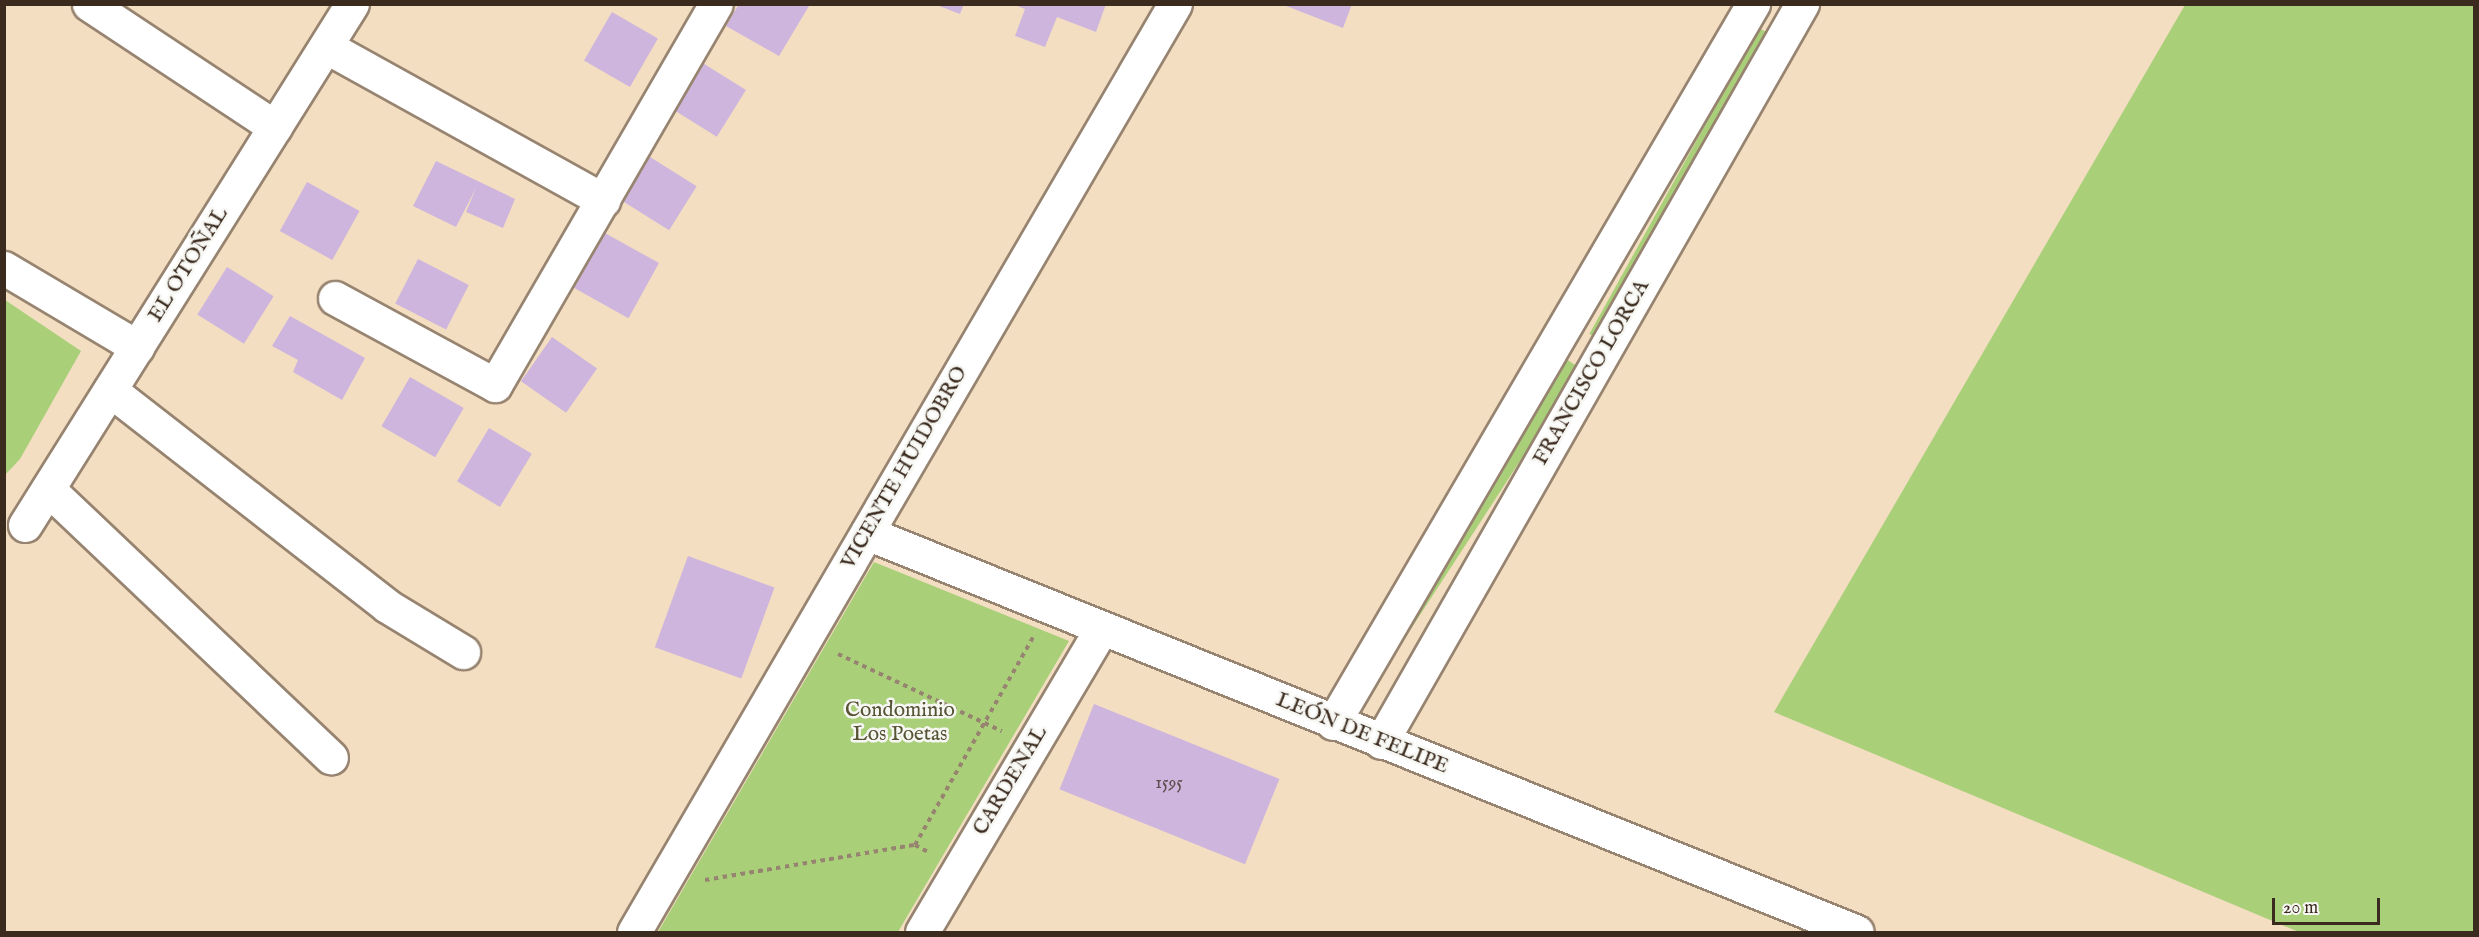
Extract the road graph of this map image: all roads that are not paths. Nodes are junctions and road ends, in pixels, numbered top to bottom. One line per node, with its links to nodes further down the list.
1 (89, 4): 8 (street)
2 (352, 4): 7 (street, EL OTOÑAL)
3 (1176, 4): 18 (street, VICENTE HUIDOBRO)
4 (1753, 4): 12 (street)
5 (1802, 4): 14 (street, FRANCISCO LORCA)
6 (706, 8): 9 (street)
7 (327, 47): 8 (street, EL OTOÑAL); 9 (street)
8 (275, 128): 13 (street, EL OTOÑAL)
9 (603, 200): 11 (street)
10 (4, 268): 13 (street)
11 (335, 298)
12 (1559, 337): 14 (street); 21 (street)
13 (137, 347): 15 (street, EL OTOÑAL)
14 (1598, 362): 22 (street, FRANCISCO LORCA)
15 (110, 390): 16 (street, EL OTOÑAL); 20 (street)
16 (48, 489): 17 (street, EL OTOÑAL); 23 (street)
17 (25, 525)
18 (867, 533): 19 (street, LEÓN DE FELIPE); 24 (street, VICENTE HUIDOBRO)
19 (1101, 629): 21 (street, LEÓN DE FELIPE); 25 (street, CARDENAL)
20 (464, 652)
21 (1333, 723): 22 (street, LEÓN DE FELIPE)
22 (1382, 742): 26 (street, LEÓN DE FELIPE)
23 (331, 758)
24 (634, 933)
25 (922, 933)
26 (1857, 933)

